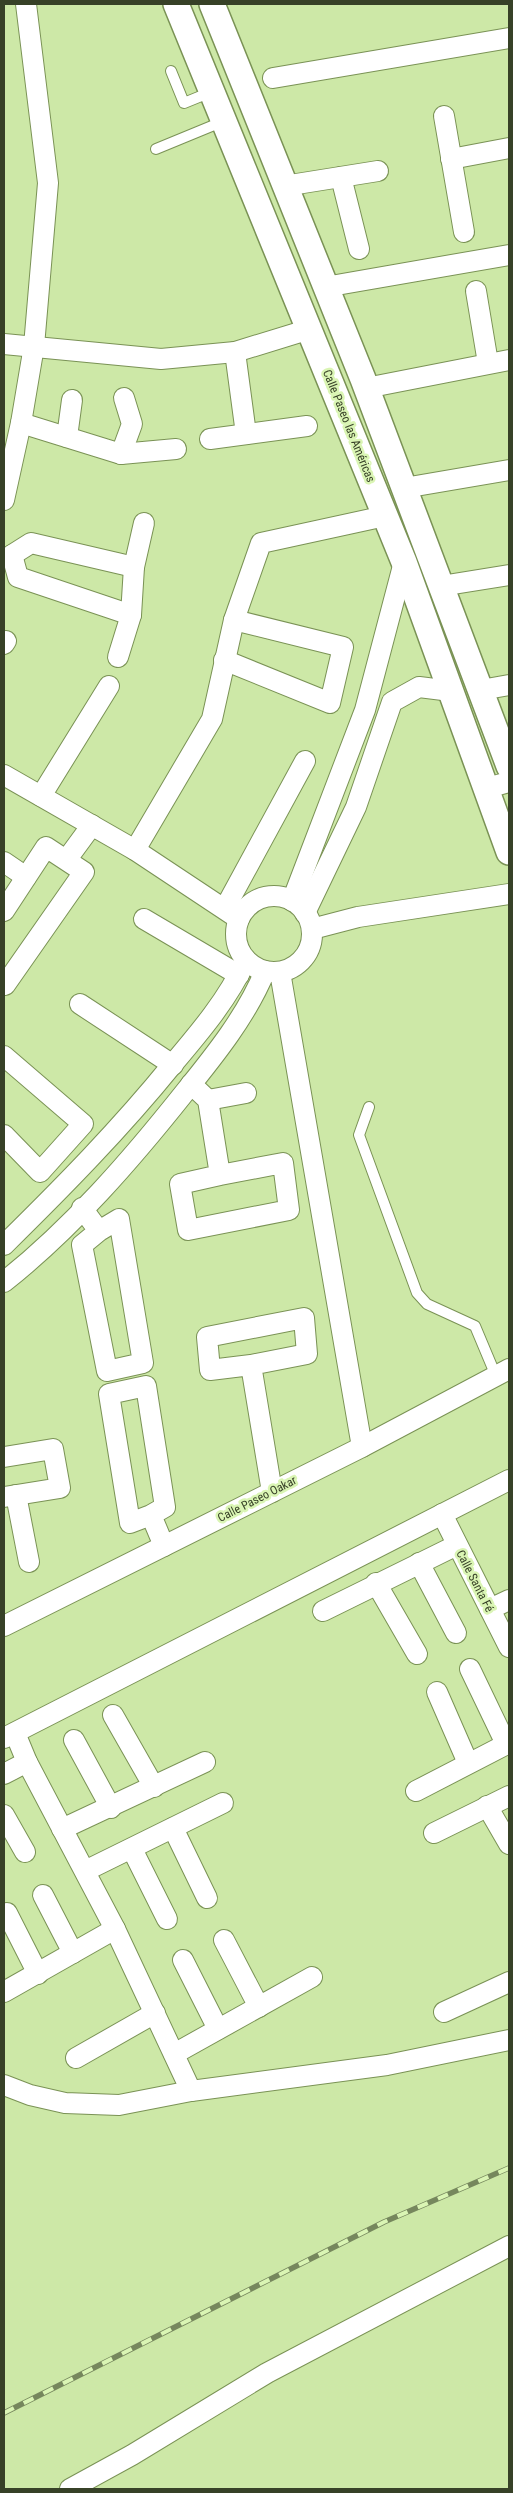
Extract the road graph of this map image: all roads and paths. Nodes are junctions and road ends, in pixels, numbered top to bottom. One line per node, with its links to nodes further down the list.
1 (26, 4): 23 (street)
2 (176, 4): 7 (street, Calle Paseo las Américas)
3 (212, 4): 15 (street)
4 (509, 38): 6 (street)
5 (171, 71): 7 (lane)
6 (273, 78)
7 (212, 91): 9 (street, Calle Paseo las Américas)
8 (444, 116): 12 (street)
9 (224, 121): 11 (lane); 21 (street, Calle Paseo las Américas)
10 (509, 148): 12 (street)
11 (156, 149)
12 (451, 158): 16 (street)
13 (378, 171): 14 (street)
14 (341, 177): 15 (street); 17 (street)
15 (284, 186): 19 (street)
16 (464, 232)
17 (360, 249)
18 (509, 255): 19 (street)
19 (325, 287): 27 (street)
20 (476, 291): 26 (street)
21 (310, 328): 24 (street); 38 (street, Calle Paseo las Américas)
22 (4, 344): 23 (street)
23 (34, 346): 24 (street); 30 (street)
24 (235, 352): 32 (street)
25 (509, 360): 26 (street)
26 (488, 363): 27 (street)
27 (366, 388): 37 (street)
28 (124, 398): 36 (street)
29 (72, 400): 33 (street)
30 (21, 422): 33 (street); 41 (street)
31 (307, 426): 32 (street)
32 (246, 434): 34 (street)
33 (67, 437): 36 (street)
34 (210, 439)
35 (176, 449): 36 (street)
36 (122, 454)
37 (393, 458): 38 (street); 40 (street)
38 (365, 466): 42 (street, Calle Paseo las Américas)
39 (509, 470): 40 (street)
40 (404, 488): 48 (street)
41 (4, 500)
42 (385, 516): 45 (street, Calle Paseo las Américas); 50 (street)
43 (144, 523): 46 (street)
44 (8, 554): 46 (street); 49 (street)
45 (404, 562): 56 (street, Calle Paseo las Américas); 71 (street)
46 (134, 567): 49 (street)
47 (509, 575): 48 (street)
48 (441, 586): 55 (street)
49 (131, 615): 51 (street)
50 (234, 620): 52 (street); 52 (street)
51 (118, 657)
52 (224, 660): 63 (street)
53 (509, 685): 55 (street)
54 (109, 686): 61 (street)
55 (481, 690): 58 (street)
56 (451, 691): 60 (street, Calle Paseo las Américas); 71 (street)
57 (305, 761): 70 (street)
58 (509, 766)
59 (4, 775): 61 (street)
60 (498, 785): 64 (street, Calle Paseo las Américas)
61 (41, 796): 62 (street)
62 (92, 825): 63 (street); 65 (street)
63 (135, 850): 70 (street)
64 (509, 852)
65 (67, 859): 67 (street); 75 (street)
66 (4, 862): 67 (street)
67 (26, 877): 69 (street)
68 (509, 894): 71 (street)
69 (4, 911)
70 (232, 914): 71 (street); 73 (street)
71 (303, 914): 74 (street)
72 (144, 919): 73 (street)
73 (243, 968): 74 (street); 78 (street)
74 (272, 971): 79 (street); 93 (street)
75 (5, 985)
76 (80, 1004): 78 (street)
77 (4, 1056): 84 (street)
78 (173, 1065): 85 (street)
79 (191, 1084): 81 (street); 87 (street)
80 (246, 1093): 81 (street)
81 (208, 1100): 86 (street)
82 (368, 1106): 92 (lane)
83 (4, 1135): 84 (street)
84 (64, 1145): 85 (street)
85 (84, 1166): 89 (street)
86 (220, 1175): 86 (street)
87 (82, 1208): 88 (street); 90 (street)
88 (99, 1231): 88 (street)
89 (4, 1245)
90 (4, 1282)
91 (251, 1365): 91 (street); 96 (street)
92 (502, 1373): 93 (street, Calle Paseo Oakar)
93 (362, 1447): 96 (street, Calle Paseo Oakar)
94 (4, 1458): 97 (street)
95 (509, 1480): 98 (street)
96 (272, 1492): 101 (street, Calle Paseo Oakar)
97 (10, 1496): 102 (street)
98 (442, 1514): 100 (street, Calle Santa Fé); 115 (street)
99 (150, 1515): 99 (street); 101 (street)
100 (457, 1545): 103 (street); 106 (street, Calle Santa Fé)
101 (164, 1546): 108 (street, Calle Paseo Oakar)
102 (29, 1562)
103 (419, 1563): 104 (street); 109 (street)
104 (376, 1583): 107 (street); 111 (street)
105 (509, 1600): 106 (street)
106 (490, 1609): 110 (street, Calle Santa Fé)
107 (323, 1611)
108 (4, 1626)
109 (456, 1633)
110 (509, 1648)
111 (417, 1654)
112 (470, 1669): 117 (street)
113 (437, 1692): 120 (street)
114 (112, 1716): 122 (street)
115 (9, 1736): 118 (street)
116 (74, 1740): 127 (street)
117 (508, 1744): 120 (street)
118 (26, 1762): 121 (street); 130 (street)
119 (205, 1762): 122 (street)
120 (468, 1763): 123 (street)
121 (4, 1774)
122 (154, 1787): 127 (street)
123 (416, 1791)
124 (509, 1796): 126 (street)
125 (223, 1803): 129 (street)
126 (487, 1806): 131 (street); 132 (street)
127 (111, 1808): 130 (street)
128 (4, 1815): 134 (street)
129 (173, 1828): 133 (street); 137 (street)
130 (62, 1829): 135 (street)
131 (434, 1833)
132 (509, 1844)
133 (132, 1849): 135 (street); 139 (street)
134 (25, 1852)
135 (85, 1871): 140 (street)
136 (43, 1895): 142 (street)
137 (207, 1898)
138 (7, 1914): 144 (street)
139 (167, 1919)
140 (115, 1929): 142 (street); 150 (street)
141 (224, 1940): 148 (street)
142 (73, 1953): 144 (street)
143 (183, 1960): 151 (street)
144 (38, 1974): 147 (street)
145 (312, 1977): 148 (street)
146 (509, 1982): 149 (street)
147 (4, 1992)
148 (259, 2007): 151 (street)
149 (444, 2012)
150 (155, 2013): 153 (street); 154 (street)
151 (218, 2029): 153 (street)
152 (509, 2040): 156 (street)
153 (174, 2054): 156 (street)
154 (76, 2058)
155 (4, 2085): 156 (street)
156 (191, 2091)
157 (509, 2246): 158 (street)
158 (70, 2489)

